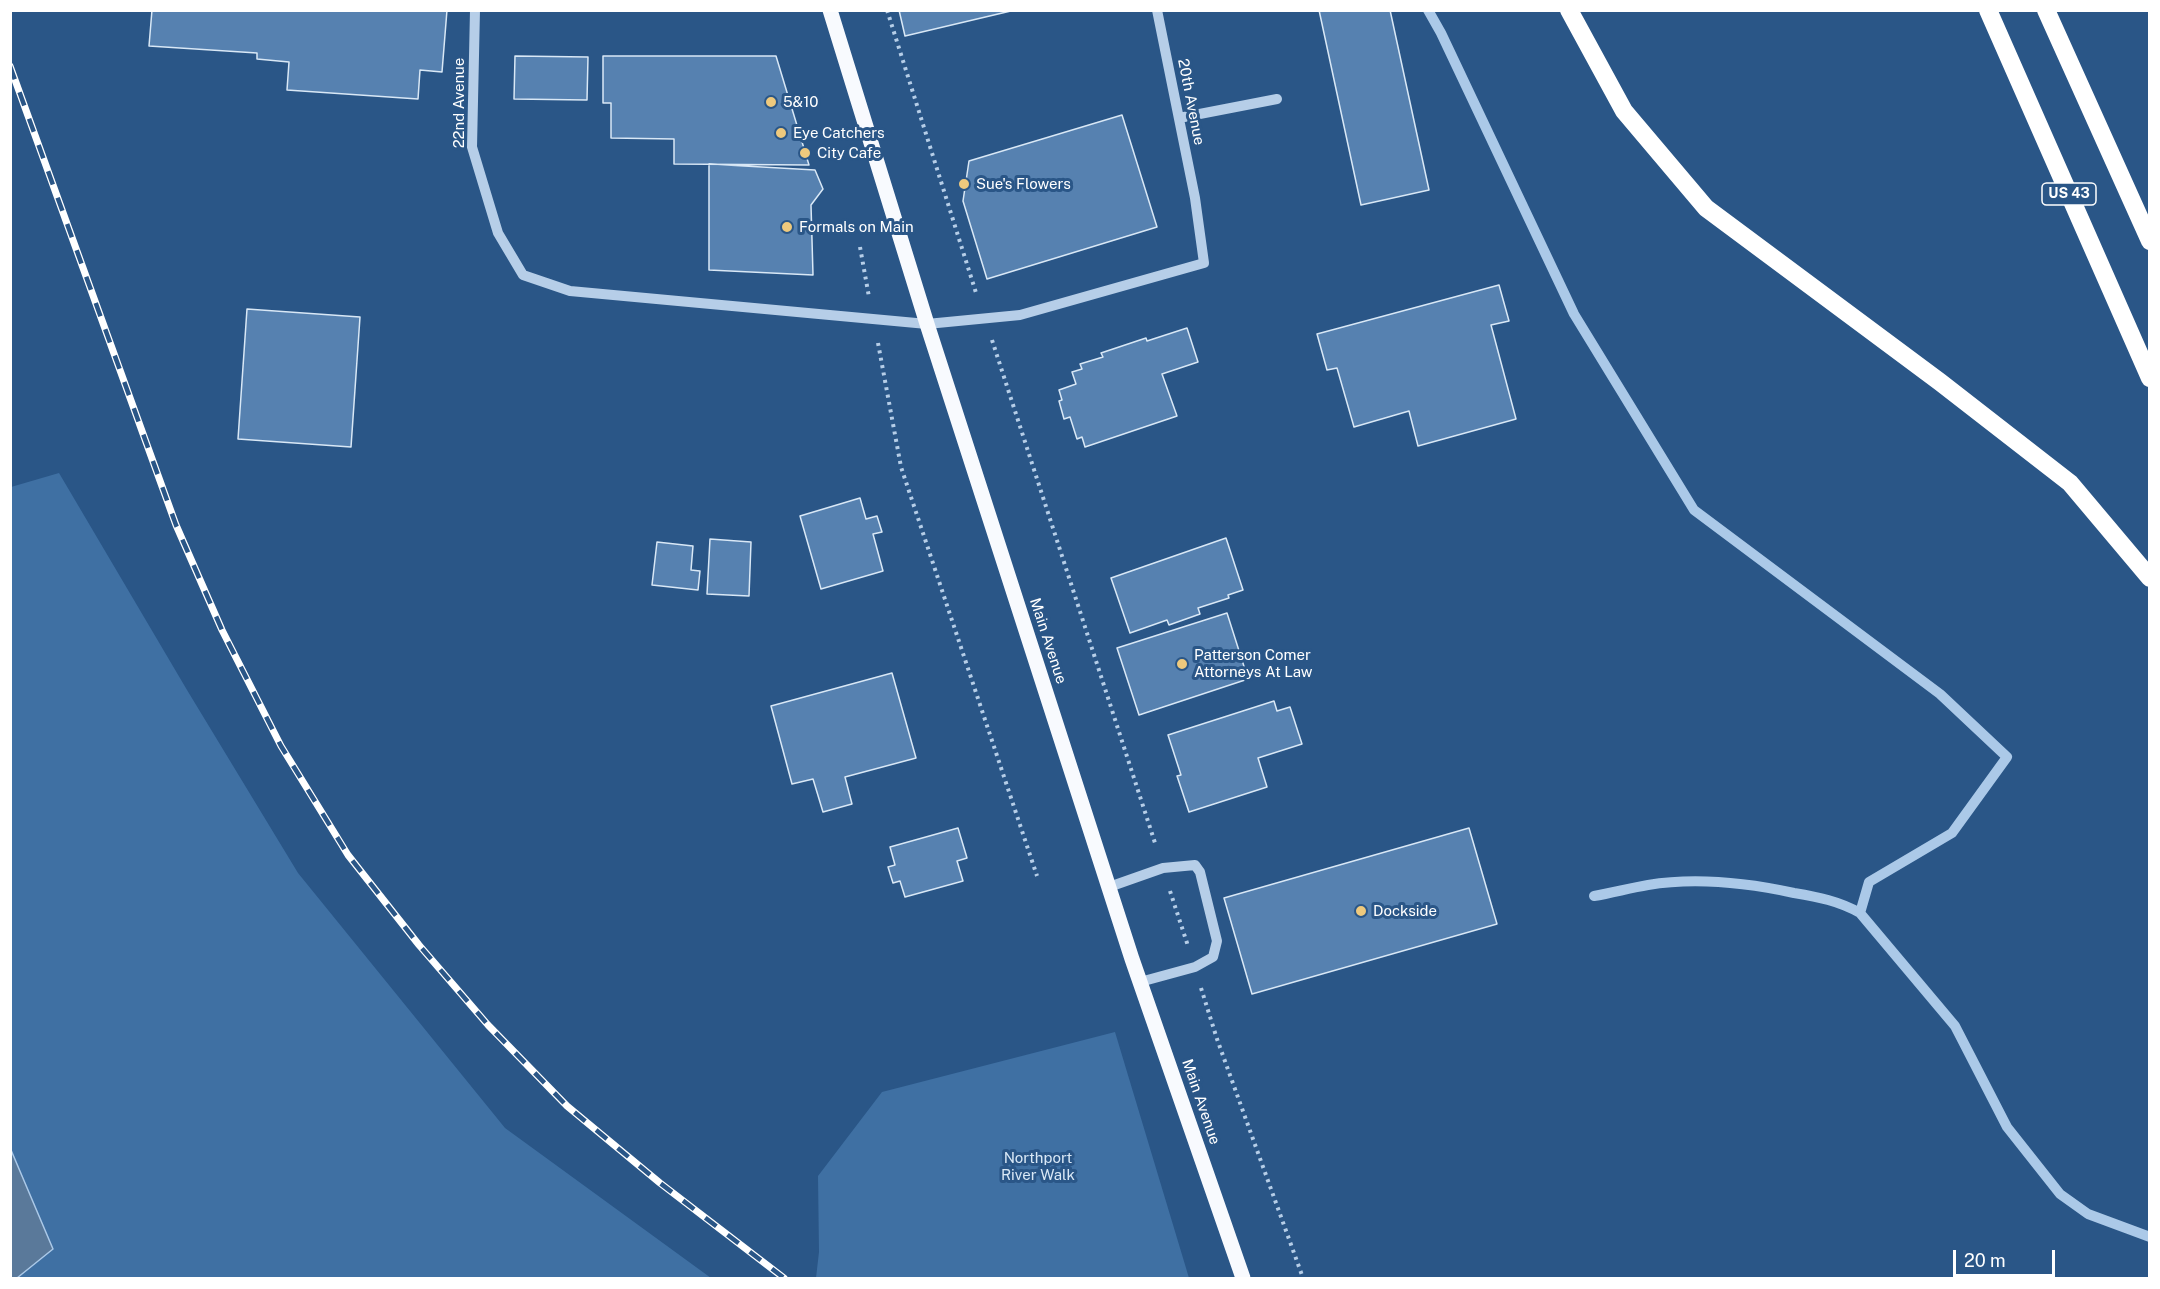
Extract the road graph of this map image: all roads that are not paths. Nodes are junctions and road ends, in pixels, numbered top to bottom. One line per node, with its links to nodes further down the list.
1 (475, 10): 11 (street, 22nd Avenue)
2 (830, 10): 11 (main road, Main Avenue)
3 (1157, 10): 8 (street, 20th Avenue)
4 (1569, 10): 13 (highway)
5 (1988, 10): 12 (highway, US 43)
6 (2046, 10): 9 (highway)
7 (1277, 99): 8 (street)
8 (1179, 118): 10 (street, 20th Avenue)
9 (2150, 241)
10 (984, 318): 11 (street, 22nd Avenue)
11 (927, 324): 14 (main road, Main Avenue)
12 (2150, 378)
13 (2150, 578)
14 (1109, 887): 15 (main road, Main Avenue); 15 (street)
15 (1140, 982): 16 (main road, Main Avenue)
16 (1243, 1278)

